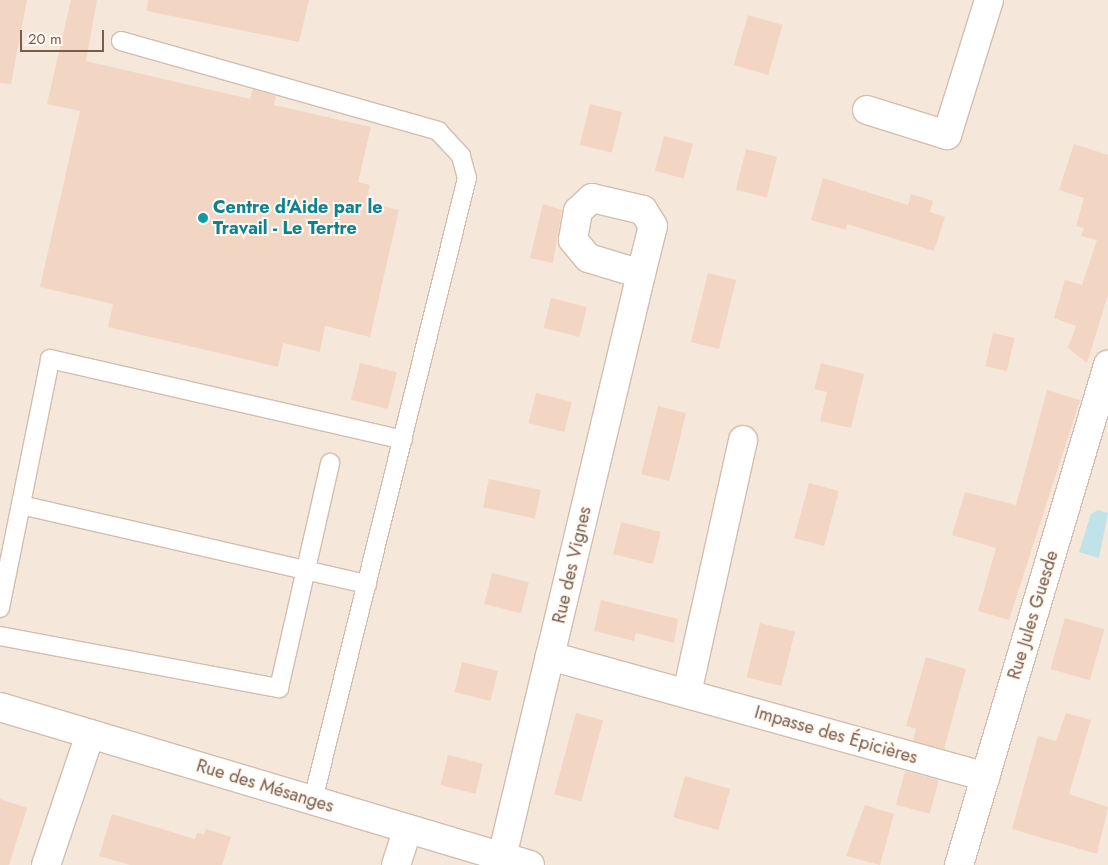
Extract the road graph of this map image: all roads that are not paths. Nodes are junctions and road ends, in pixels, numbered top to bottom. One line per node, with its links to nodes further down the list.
1 (990, 0): 3 (street)
2 (121, 40): 6 (lane)
3 (866, 110)
4 (641, 274): 14 (street, Rue des Vignes)
5 (1108, 365): 18 (street, Rue Jules Guesde)
6 (403, 440): 9 (lane); 11 (lane)
7 (743, 440): 15 (street)
8 (330, 463): 10 (lane)
9 (21, 506): 10 (lane); 12 (lane)
10 (306, 569): 11 (lane); 13 (lane)
11 (367, 584): 19 (lane)
12 (0, 608)
13 (0, 636)
14 (550, 656): 15 (street, Impasse des Épicières); 21 (street, Rue des Vignes)
15 (687, 694): 18 (street, Impasse des Épicières)
16 (0, 707): 17 (street, Rue des Mésanges)
17 (90, 734): 19 (street, Rue des Mésanges); 22 (street)
18 (985, 777): 25 (street, Rue Jules Guesde)
19 (313, 800): 20 (street, Rue des Mésanges)
20 (408, 829): 21 (street, Rue des Mésanges); 23 (street)
21 (502, 857): 24 (street, Rue des Mésanges)
22 (46, 865)
23 (396, 865)
24 (530, 865)
25 (959, 865)

